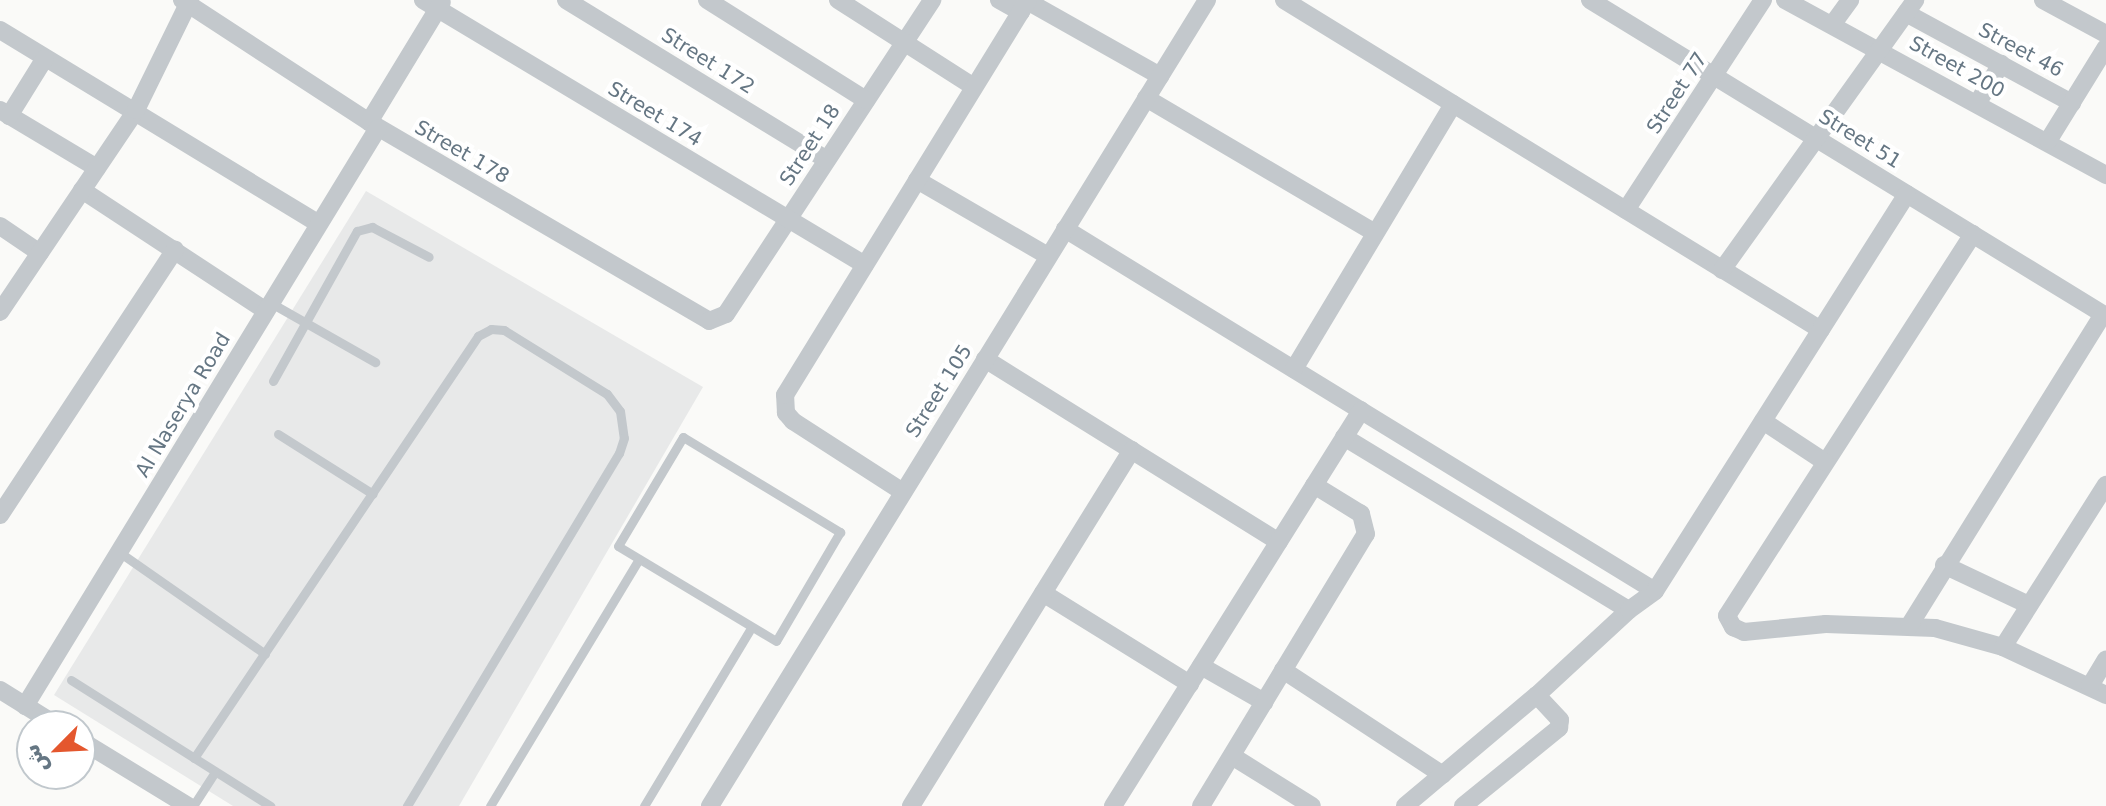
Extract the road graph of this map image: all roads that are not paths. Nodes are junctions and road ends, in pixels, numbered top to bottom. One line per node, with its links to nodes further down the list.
1 (566, 0): 38 (street, Street 172)
2 (707, 0): 29 (street)
3 (838, 0): 20 (street)
4 (932, 0): 20 (street, Street 18)
5 (999, 0): 15 (street)
6 (1207, 0): 25 (street, Street 105)
7 (1284, 0): 31 (street)
8 (1590, 0): 26 (street, Street 51)
9 (1763, 0): 26 (street, Street 77)
10 (1785, 0): 17 (street, Street 200)
11 (1850, 0): 17 (street)
12 (2043, 0): 19 (street)
13 (187, 1): 33 (street); 35 (street, Street 178)
14 (434, 3): 35 (street, Al Naserya Road); 45 (street, Street 174)
15 (1025, 4): 25 (street); 27 (street)
16 (1911, 6): 22 (street); 24 (street, Street 46)
17 (1832, 25): 22 (street, Street 200)
18 (0, 30): 23 (street)
19 (2106, 34)
20 (904, 42): 27 (street); 29 (street, Street 18)
21 (2106, 47): 30 (street)
22 (1880, 50): 32 (street, Street 200); 36 (street)
23 (45, 58): 33 (street); 34 (street)
24 (2001, 64): 30 (street, Street 46); 32 (street)
25 (1160, 76): 28 (street, Street 105)
26 (1715, 76): 36 (street, Street 51); 44 (street, Street 77)
27 (974, 87): 41 (street)
28 (1146, 98): 48 (street, Street 105); 49 (street)
29 (866, 100): 38 (street, Street 18)
30 (2072, 103): 37 (street)
31 (1453, 104): 44 (street); 49 (street)
32 (1977, 104): 37 (street, Street 200)
33 (136, 110): 39 (street); 46 (street)
34 (4, 113): 39 (street)
35 (373, 125): 46 (street, Al Naserya Road); 59 (street, Street 178)
36 (1817, 138): 43 (street, Street 51); 56 (street)
37 (2048, 141): 40 (street, Street 200)
38 (827, 160): 45 (street, Street 18)
39 (97, 168): 42 (street)
40 (2106, 175)
41 (917, 180): 53 (street); 55 (street)
42 (82, 190): 51 (street); 52 (street)
43 (1907, 194): 50 (street, Street 51); 62 (street)
44 (1626, 210): 56 (street)
45 (788, 219): 55 (street, Street 174); 59 (street, Street 18)
46 (319, 224): 57 (street, Al Naserya Road)
47 (0, 226): 52 (street)
48 (1065, 229): 53 (street, Street 105); 65 (street)
49 (1375, 233): 65 (street)
50 (1973, 234): 60 (street, Street 51); 72 (street)
51 (175, 250): 57 (street); 77 (street)
52 (40, 253): 58 (street)
53 (1048, 256): 63 (street, Street 105)
54 (429, 257): 61 (lane)
55 (865, 265): 75 (street)
56 (1722, 270): 62 (street)
57 (268, 307): 61 (lane); 79 (street, Al Naserya Road)
58 (0, 312)
59 (726, 314)
60 (2104, 315): 81 (street)
61 (305, 322): 64 (lane); 66 (lane)
62 (1821, 330): 68 (street)
63 (985, 359): 71 (street); 75 (street, Street 105)
64 (375, 362)
65 (1294, 369): 67 (street)
66 (273, 381)
67 (1361, 410): 70 (street); 82 (street)
68 (1763, 421): 72 (street); 82 (street)
69 (278, 434): 76 (lane)
70 (1344, 437): 73 (street); 85 (street)
71 (1132, 450): 78 (street); 83 (street)
72 (1825, 462): 86 (street)
73 (1314, 485): 78 (street); 92 (street)
74 (2106, 485): 84 (street)
75 (903, 492): 112 (street, Street 105)
76 (373, 494): 89 (lane); 109 (lane)
77 (0, 515)
78 (1279, 542): 91 (street)
79 (119, 552): 89 (lane); 99 (street, Al Naserya Road)
80 (639, 559): 87 (lane); 87 (lane); 110 (lane)
81 (1944, 565): 84 (street); 86 (street)
82 (1655, 591): 85 (street)
83 (1043, 593): 94 (street); 106 (street)
84 (2029, 605): 88 (street)
85 (1629, 610): 97 (street)
86 (1909, 626): 88 (street)
87 (751, 628): 111 (lane)
88 (2003, 647): 96 (street)
89 (265, 654): 103 (lane)
90 (2106, 659): 96 (street)
91 (1201, 666): 94 (street); 98 (street)
92 (1283, 670): 98 (street); 105 (street)
93 (71, 680): 103 (lane)
94 (1190, 684): 113 (street)
95 (0, 690): 99 (street)
96 (2098, 690)
97 (1537, 695): 105 (street); 117 (street)
98 (1264, 702): 102 (street)
99 (25, 706): 100 (street)
100 (32, 710)
101 (96, 750): 107 (street)
102 (1232, 756): 114 (street); 115 (street)
103 (194, 758): 104 (lane)
104 (215, 772): 107 (lane); 108 (lane)
105 (1443, 775): 116 (street)
106 (915, 804)
107 (190, 806)
108 (270, 806)
109 (407, 806)
110 (490, 806)
111 (644, 806)
112 (710, 806)
113 (1113, 806)
114 (1201, 806)
115 (1312, 806)
116 (1405, 806)
117 (1463, 806)

